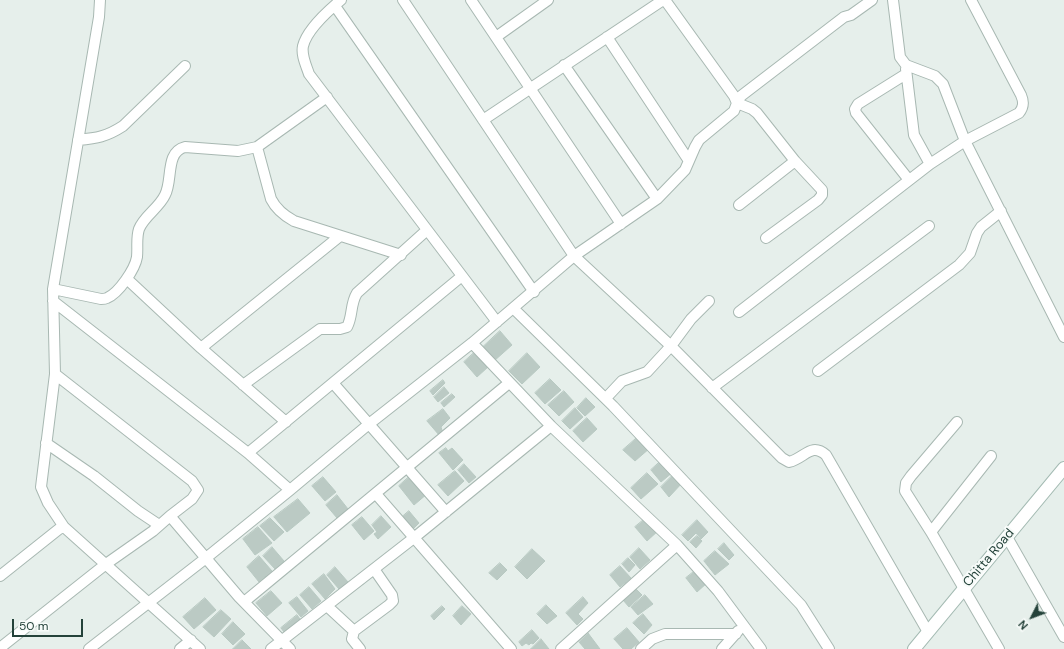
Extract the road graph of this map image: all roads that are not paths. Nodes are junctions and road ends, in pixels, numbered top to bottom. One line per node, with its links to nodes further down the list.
1 (100, 0): 19 (street)
2 (403, 0): 18 (street)
3 (471, 0): 10 (street)
4 (548, 0): 10 (street)
5 (664, 0): 11 (street); 17 (street)
6 (872, 0): 17 (street)
7 (893, 0): 14 (street)
8 (971, 0): 20 (street)
9 (338, 3): 16 (street); 39 (street)
10 (496, 37): 15 (street)
11 (607, 37): 12 (street); 23 (street)
12 (564, 65): 15 (street); 26 (street)
13 (185, 66): 19 (street)
14 (906, 69): 20 (street); 24 (street); 25 (street)
15 (530, 88): 18 (street); 29 (street)
16 (327, 97): 21 (street); 31 (street)
17 (737, 103): 22 (street); 23 (street)
18 (483, 120): 35 (street)
19 (78, 140): 38 (street)
20 (965, 141): 24 (street); 28 (street)
21 (257, 147): 32 (street); 37 (street)
22 (795, 161): 27 (street); 33 (street)
23 (689, 162): 26 (street)
24 (930, 164): 25 (street)
25 (909, 180): 43 (street)
26 (657, 199): 29 (street)
27 (739, 205)
28 (1001, 211): 45 (street); 49 (street)
29 (621, 224): 35 (street)
30 (929, 226): 54 (street)
31 (427, 230): 34 (street); 36 (street)
32 (340, 236): 34 (street); 48 (street)
33 (766, 238)
34 (401, 255): 53 (street)
35 (574, 256): 39 (street); 47 (street)
36 (462, 276): 44 (street); 51 (street)
37 (127, 279): 38 (street); 48 (street)
38 (53, 288): 40 (street)
39 (534, 292): 42 (street)
40 (53, 301): 50 (street); 61 (street)
41 (709, 301): 47 (street)
42 (513, 308): 44 (street); 55 (street)
43 (739, 312)
44 (497, 322): 46 (street)
45 (1064, 337)
46 (472, 343): 52 (street); 58 (street)
47 (671, 346): 54 (street); 55 (street)
48 (201, 348): 53 (street)
49 (818, 371)
50 (55, 374): 60 (street); 68 (street)
51 (333, 383): 56 (street); 58 (street)
52 (509, 383): 59 (street); 63 (street)
53 (243, 385): 56 (street)
54 (712, 388): 85 (street)
55 (606, 398): 102 (street)
56 (286, 422): 61 (street)
57 (957, 422): 71 (street)
58 (369, 424): 63 (street); 65 (street)
59 (551, 426): 67 (street); 74 (street)
60 (46, 443): 69 (street); 70 (street)
61 (248, 452): 65 (street)
62 (991, 456): 71 (street)
63 (406, 468): 66 (street); 67 (street)
64 (1064, 468): 73 (street, Chitta Road)
65 (290, 490): 75 (street)
66 (376, 494): 72 (street); 81 (street)
67 (446, 512): 72 (street)
68 (170, 516): 69 (street); 75 (street)
69 (159, 525): 76 (street)
70 (64, 527): 76 (street); 78 (street)
71 (931, 532): 79 (street)
72 (415, 537): 77 (street); 97 (street)
73 (1007, 537): 79 (street, Chitta Road); 87 (street)
74 (677, 545): 83 (street); 98 (street)
75 (206, 558): 80 (street); 81 (street)
76 (106, 564): 80 (street); 90 (street)
77 (374, 569): 82 (street); 84 (street)
78 (0, 576)
79 (963, 589): 85 (street, Chitta Road); 104 (street)
80 (149, 602): 88 (street); 91 (street)
81 (244, 602): 89 (street)
82 (327, 606): 84 (street); 89 (street)
83 (744, 626): 86 (street); 101 (street)
84 (354, 631): 96 (street)
85 (928, 632): 103 (street, Chitta Road)
86 (736, 634): 99 (street); 100 (street)
87 (1064, 637)
88 (191, 640): 92 (street); 93 (street)
89 (282, 640): 94 (street); 95 (street)
90 (0, 648)
91 (89, 649)
92 (180, 649)
93 (200, 649)
94 (271, 649)
95 (290, 649)
96 (360, 649)
97 (511, 649)
98 (561, 649)
99 (641, 649)
100 (722, 649)
101 (761, 649)
102 (830, 649)
103 (914, 649)
104 (999, 649)

